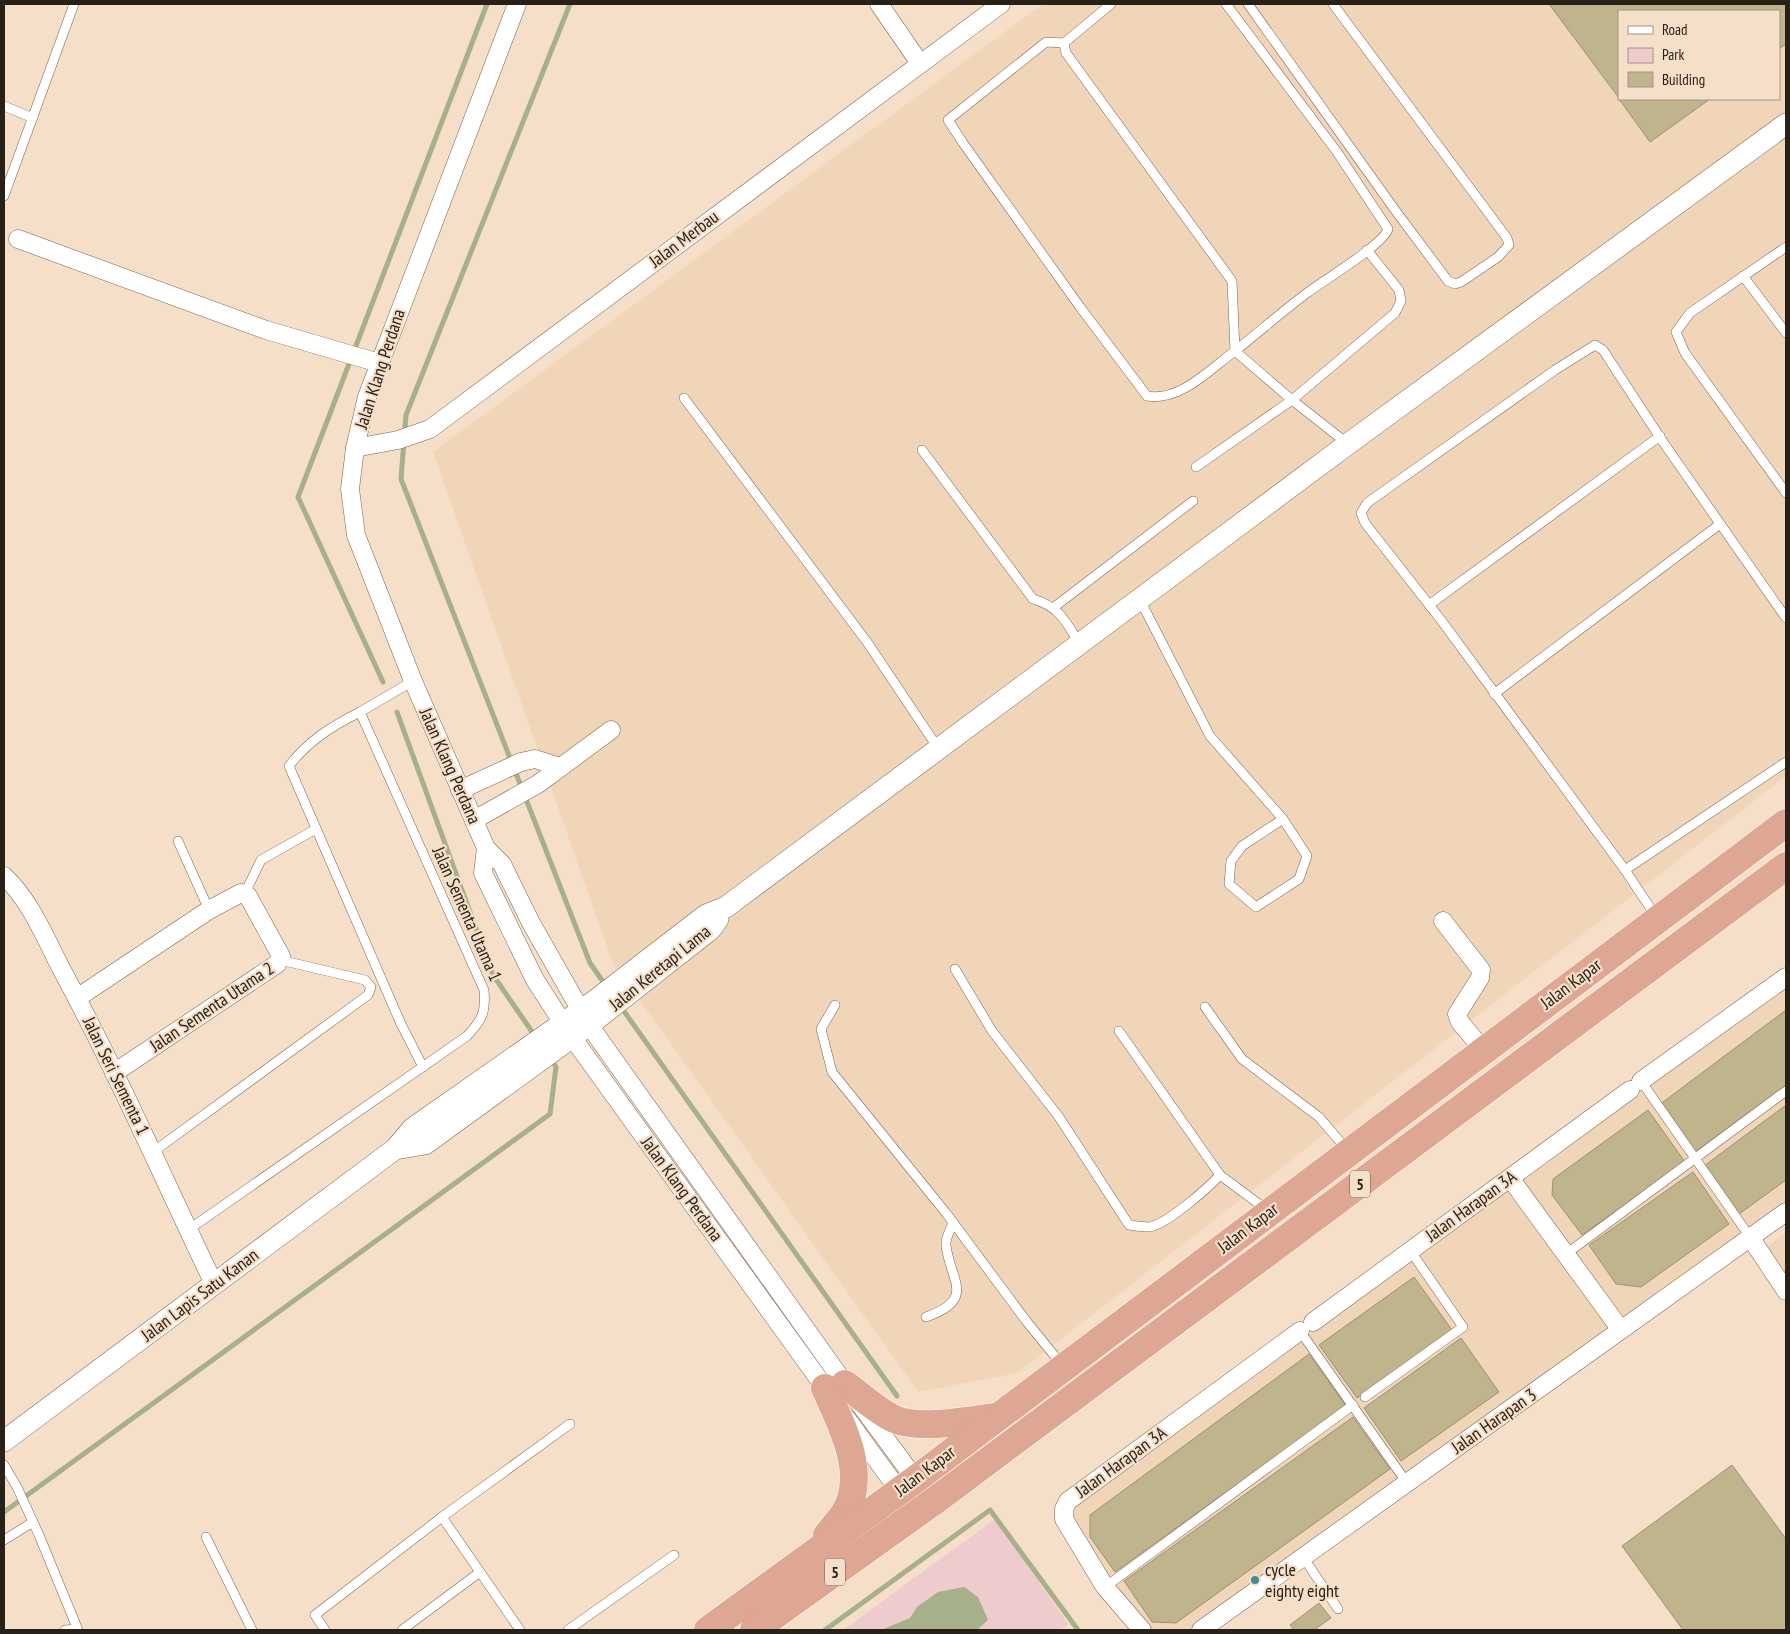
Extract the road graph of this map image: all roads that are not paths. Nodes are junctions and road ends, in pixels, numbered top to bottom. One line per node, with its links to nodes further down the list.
1 (74, 4): 12 (lane)
2 (517, 4): 21 (street, Jalan Klang Perdana)
3 (879, 4): 10 (street)
4 (999, 4): 10 (street, Jalan Merbau)
5 (1111, 4): 9 (lane)
6 (1226, 4): 17 (lane)
7 (1248, 4): 8 (lane)
8 (1333, 4)
9 (1064, 44): 20 (lane); 20 (lane)
10 (919, 62): 26 (street, Jalan Merbau)
11 (4, 106): 12 (lane)
12 (33, 118): 14 (lane)
13 (1786, 124): 25 (street, Jalan Keretapi Lama)
14 (4, 196)
15 (18, 239): 21 (street)
16 (1786, 247): 18 (lane)
17 (1367, 250): 20 (lane); 23 (lane)
18 (1743, 276): 19 (lane); 29 (lane)
19 (1786, 333)
20 (1235, 351): 23 (lane)
21 (379, 363): 26 (street, Jalan Klang Perdana)
22 (684, 398): 41 (lane)
23 (1292, 400): 25 (lane); 28 (lane)
24 (1660, 436): 31 (lane); 33 (lane); 33 (lane)
25 (1348, 444): 32 (street, Jalan Keretapi Lama)
26 (355, 448): 37 (street, Jalan Klang Perdana)
27 (922, 450): 34 (lane)
28 (1196, 467)
29 (1786, 493)
30 (1193, 501): 34 (lane)
31 (1720, 524): 35 (lane); 38 (lane)
32 (1140, 600): 36 (street, Jalan Keretapi Lama); 45 (lane)
33 (1429, 605): 38 (lane)
34 (1053, 608): 36 (lane)
35 (1786, 618)
36 (1080, 644): 41 (street, Jalan Keretapi Lama)
37 (413, 681): 39 (lane); 44 (street, Jalan Klang Perdana)
38 (1494, 694): 52 (lane)
39 (360, 712): 48 (lane); 69 (lane, Jalan Sementa Utama 1)
40 (611, 730): 43 (street)
41 (938, 748): 66 (street, Jalan Keretapi Lama)
42 (1786, 762): 52 (lane)
43 (560, 767): 44 (street); 46 (street)
44 (460, 790): 46 (street, Jalan Klang Perdana)
45 (1283, 819): 45 (lane)
46 (474, 820): 50 (street, Jalan Klang Perdana)
47 (1786, 823): 56 (highway, Jalan Kapar / 5)
48 (316, 829): 54 (lane); 61 (lane)
49 (178, 841): 55 (lane)
50 (486, 848): 66 (street, Jalan Klang Perdana); 66 (street, Jalan Klang Perdana)
51 (1786, 866): 101 (highway, Jalan Kapar / 5)
52 (1625, 870): 56 (lane)
53 (4, 876): 63 (street, Jalan Seri Sementa 1)
54 (245, 893): 55 (street); 58 (street, Jalan Sementa Utama 2)
55 (209, 910): 63 (street)
56 (1657, 918): 68 (highway, Jalan Kapar / 5)
57 (1443, 921): 68 (street)
58 (280, 960): 62 (lane); 70 (street, Jalan Sementa Utama 2)
59 (955, 969): 77 (lane)
60 (1786, 977): 71 (street, Jalan Harapan 3A)
61 (383, 982): 62 (lane); 69 (lane)
62 (371, 987): 74 (lane)
63 (77, 998): 70 (street, Jalan Seri Sementa 1)
64 (835, 1005): 81 (lane)
65 (1205, 1007): 75 (lane)
66 (576, 1023): 73 (street, Jalan Keretapi Lama); 92 (street, Jalan Klang Perdana)
67 (1118, 1031): 77 (lane)
68 (1484, 1051): 75 (highway, Jalan Kapar / 5)
69 (422, 1067): 82 (lane, Jalan Sementa Utama 1)
70 (114, 1073): 74 (street, Jalan Seri Sementa 1)
71 (1636, 1086): 76 (lane); 78 (street, Jalan Harapan 3A)
72 (1786, 1091): 76 (lane)
73 (395, 1149): 86 (street, Jalan Lapis Satu Kanan)
74 (153, 1152): 82 (street, Jalan Seri Sementa 1)
75 (1349, 1153): 79 (highway, Jalan Kapar / 5)
76 (1695, 1158): 83 (lane); 85 (lane)
77 (1220, 1175): 79 (lane)
78 (1510, 1178): 84 (street, Jalan Harapan 3A); 85 (street)
79 (1270, 1212): 91 (highway, Jalan Kapar / 5)
80 (1786, 1212): 83 (street, Jalan Harapan 3)
81 (953, 1222): 88 (lane); 91 (lane)
82 (188, 1230): 86 (street, Jalan Seri Sementa 1)
83 (1750, 1237): 87 (street); 90 (street, Jalan Harapan 3)
84 (1410, 1250): 89 (street, Jalan Harapan 3A); 93 (lane)
85 (1566, 1254): 90 (street)
86 (214, 1284): 97 (street, Jalan Lapis Satu Kanan)
87 (1786, 1291)
88 (926, 1317)
89 (1306, 1326): 94 (lane); 110 (street, Jalan Harapan 3A)
90 (1621, 1330): 99 (street, Jalan Harapan 3)
91 (1064, 1367): 95 (highway, Jalan Kapar / 5)
92 (835, 1386): 95 (highway); 100 (street, Jalan Klang Perdana); 107 (highway)
93 (1365, 1397)
94 (1353, 1405): 99 (lane); 110 (lane)
95 (998, 1416): 100 (highway, Jalan Kapar / 5)
96 (570, 1424): 102 (lane)
97 (4, 1441)
98 (4, 1465): 103 (lane)
99 (1407, 1483): 108 (street, Jalan Harapan 3)
100 (907, 1485): 101 (street, Jalan Klang Perdana); 107 (highway, Jalan Kapar / 5)
101 (924, 1508): 120 (highway, Jalan Kapar / 5)
102 (442, 1517): 109 (lane); 115 (lane)
103 (33, 1522): 105 (lane); 113 (lane)
104 (206, 1537): 114 (lane)
105 (4, 1540)
106 (674, 1555): 118 (lane)
107 (811, 1556): 119 (highway, Jalan Kapar / 5)
108 (1303, 1557): 111 (lane); 122 (street, Jalan Harapan 3)
109 (480, 1572): 116 (lane); 117 (lane)
110 (1105, 1587): 121 (street, Jalan Harapan 3A)
111 (1338, 1609)
112 (65, 1630): 113 (lane)
113 (77, 1630)
114 (252, 1630)
115 (325, 1630)
116 (402, 1630)
117 (520, 1630)
118 (568, 1630)
119 (708, 1630)
120 (754, 1630)
121 (1142, 1630)
122 (1201, 1630)

